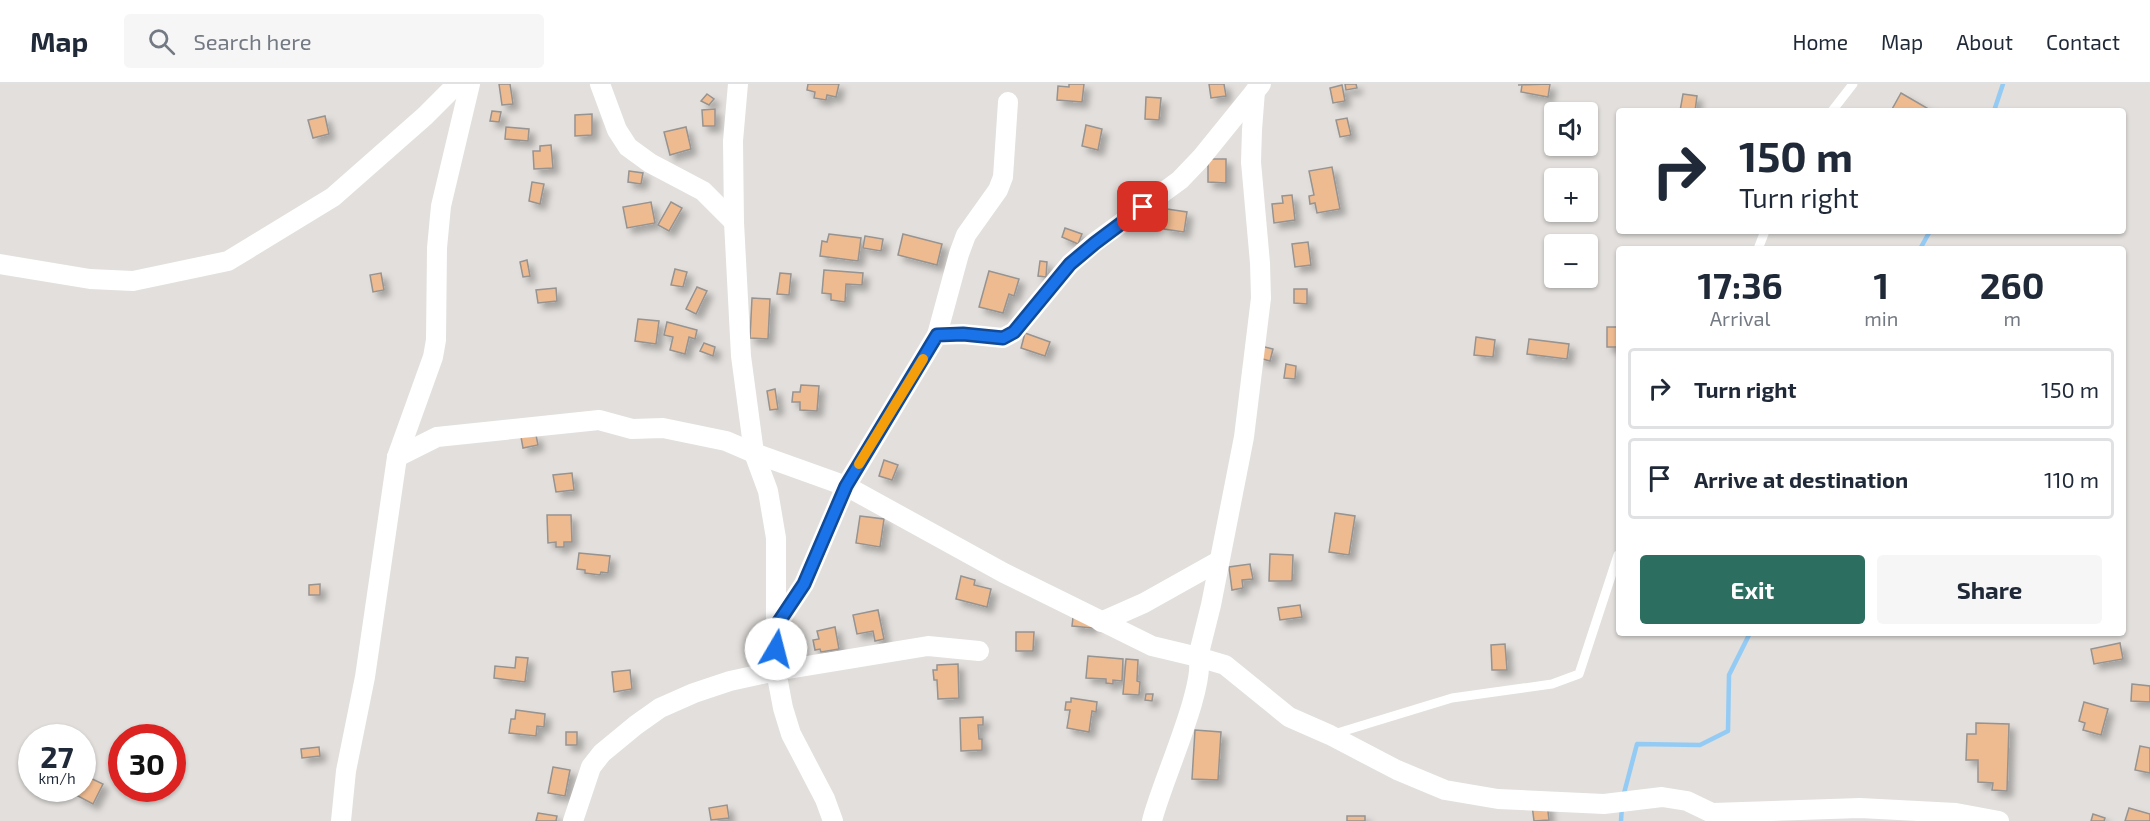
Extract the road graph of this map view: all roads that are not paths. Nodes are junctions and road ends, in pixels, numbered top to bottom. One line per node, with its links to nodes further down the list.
1 (457, 84): 10 (street)
2 (470, 84): 13 (street)
3 (600, 84): 9 (street)
4 (738, 84): 9 (street)
5 (1853, 84): 8 (lane)
6 (1257, 86): 11 (street); 15 (street)
7 (1008, 102): 11 (street)
8 (1834, 108)
9 (734, 222): 12 (street)
10 (0, 264)
11 (937, 335): 14 (street)
12 (754, 453): 13 (street); 14 (street); 18 (street)
13 (397, 457): 24 (street)
14 (846, 486): 17 (street); 18 (street)
15 (1219, 561): 17 (street); 20 (street)
16 (1616, 561): 22 (lane)
17 (1101, 622): 20 (street)
18 (776, 626): 21 (street)
19 (980, 651): 21 (street)
20 (1198, 657): 22 (street); 27 (street)
21 (776, 671): 25 (street); 26 (street)
22 (1330, 735): 23 (street)
23 (1791, 816): 28 (street)
24 (341, 821)
25 (573, 821)
26 (833, 821)
27 (1152, 821)
28 (1999, 821)

